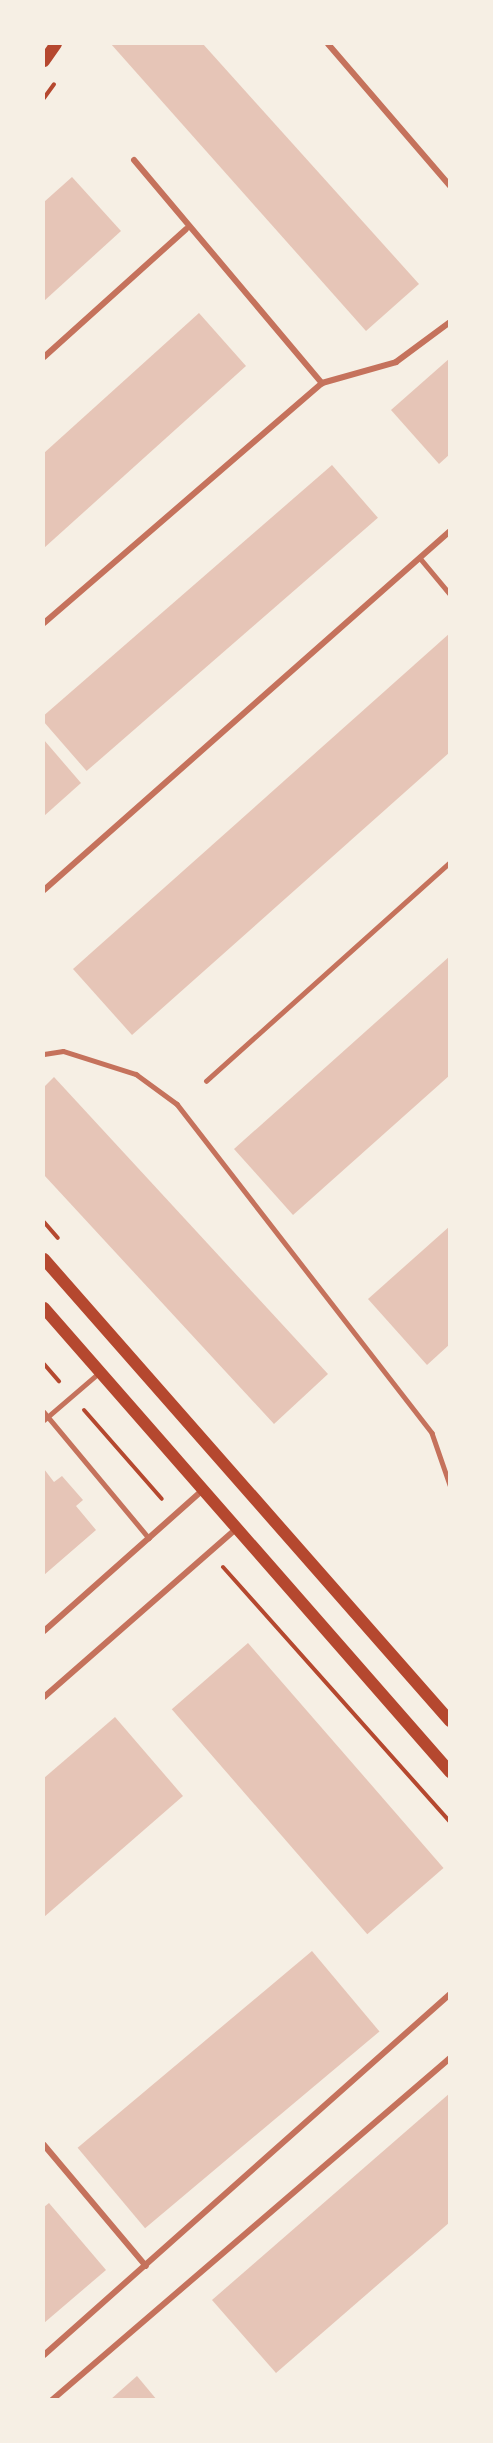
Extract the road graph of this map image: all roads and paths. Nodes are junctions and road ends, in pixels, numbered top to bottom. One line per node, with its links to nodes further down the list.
1 (56, 44): 3 (main road)
2 (328, 44): 5 (street)
3 (44, 61)
4 (134, 160): 6 (street)
5 (450, 186)
6 (186, 229): 8 (street); 9 (street)
7 (450, 322): 9 (street)
8 (44, 357)
9 (322, 383): 13 (street)
10 (450, 531): 11 (street)
11 (420, 558): 12 (lane); 15 (street)
12 (450, 594)
13 (44, 624)
14 (450, 862): 17 (lane)
15 (44, 890)
16 (44, 1054): 24 (lane)
17 (206, 1081)
18 (44, 1259): 32 (main road)
19 (44, 1308): 21 (main road)
20 (44, 1364): 22 (path)
21 (100, 1372): 22 (lane); 25 (main road)
22 (72, 1396): 23 (lane); 26 (path)
23 (45, 1416): 28 (lane)
24 (450, 1485)
25 (203, 1490): 26 (street); 27 (main road)
26 (176, 1514): 28 (street)
27 (237, 1528): 29 (street); 33 (main road)
28 (149, 1538): 30 (street)
29 (209, 1552): 31 (street); 34 (path)
30 (44, 1631)
31 (44, 1697)
32 (450, 1721)
33 (450, 1772)
34 (450, 1822)
35 (450, 1994): 38 (street)
36 (450, 2058): 40 (street)
37 (44, 2145): 38 (street)
38 (146, 2266): 39 (street)
39 (44, 2355)
40 (52, 2400)

